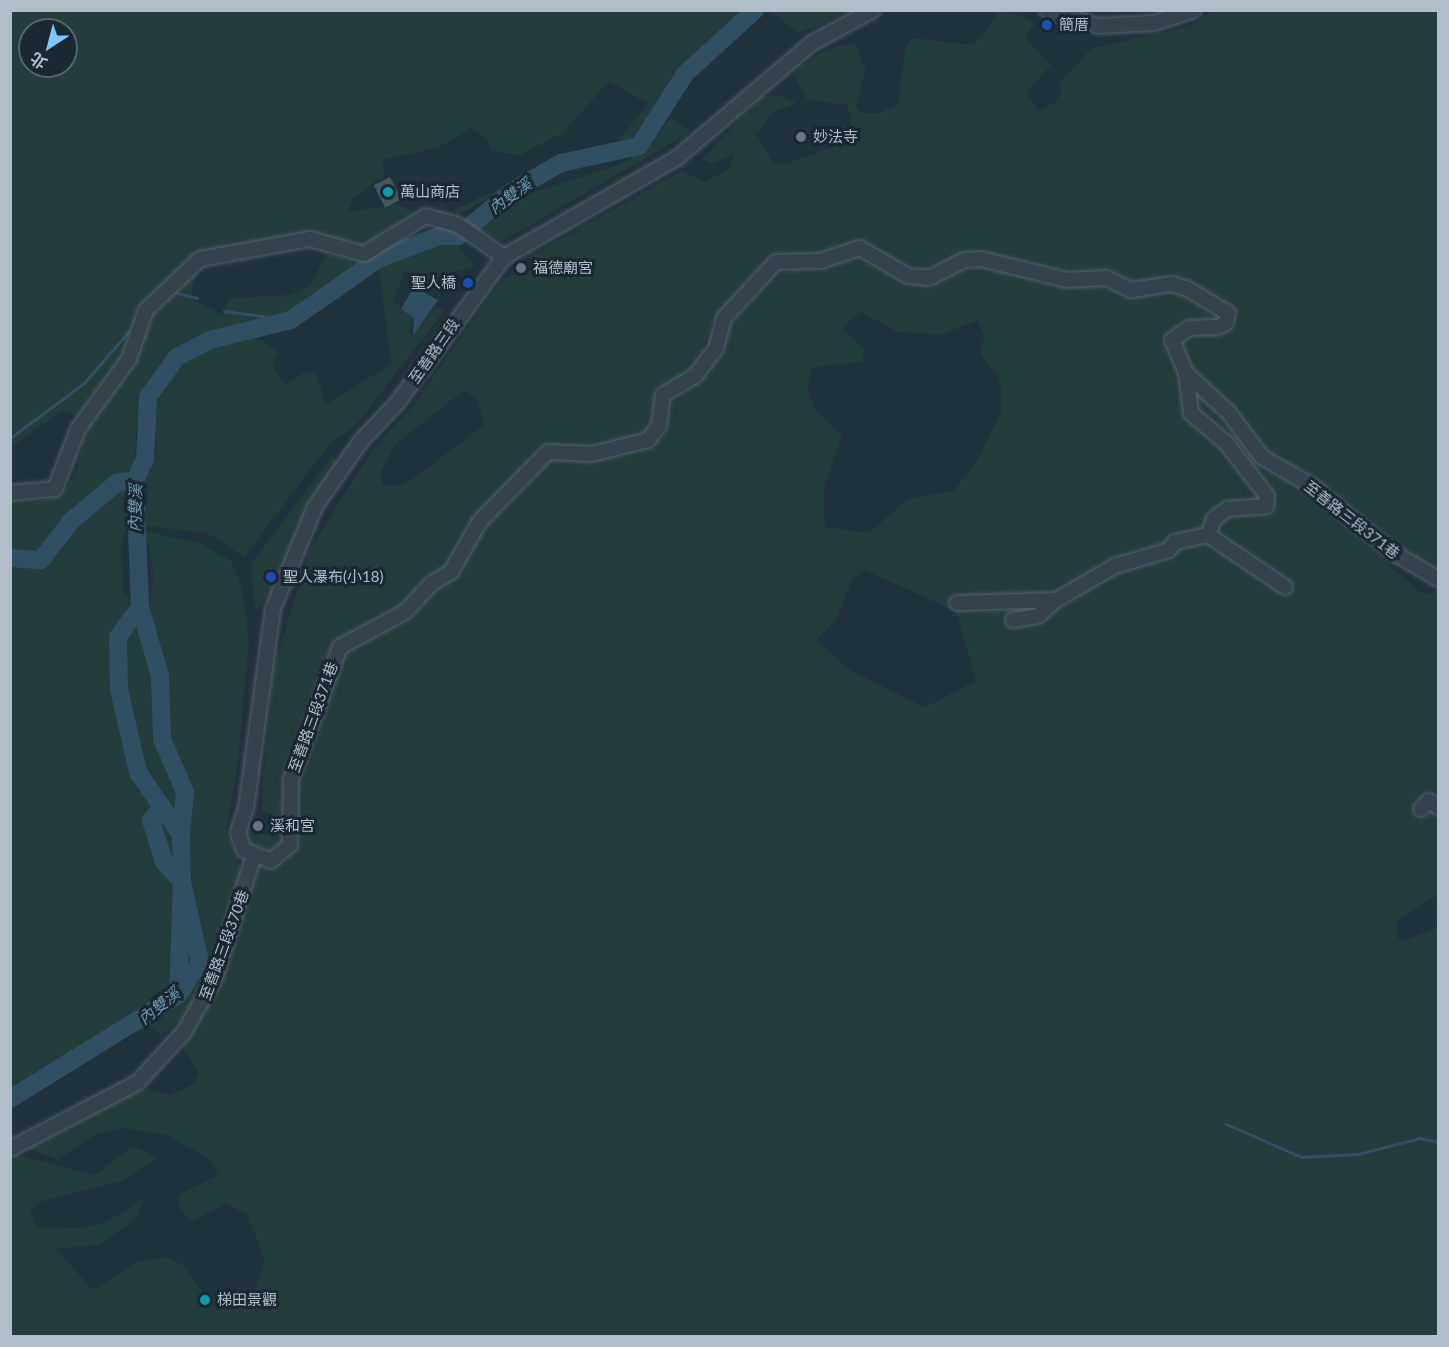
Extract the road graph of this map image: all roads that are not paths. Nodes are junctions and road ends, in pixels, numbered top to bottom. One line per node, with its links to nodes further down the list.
1 (873, 10): 4 (street, 至善路三段)
2 (1047, 10): 3 (street)
3 (1194, 10)
4 (504, 257): 6 (street); 15 (street, 至善路三段)
5 (1186, 373): 7 (street); 8 (street, 至善路三段371巷); 15 (street, 至善路三段371巷)
6 (10, 493)
7 (1208, 535): 9 (street); 10 (street)
8 (1438, 579)
9 (1285, 587)
10 (1056, 600): 11 (street); 12 (street)
11 (957, 603)
12 (1013, 620)
13 (1438, 807): 14 (street)
14 (1421, 809)
15 (253, 858): 16 (street, 至善路三段370巷)
16 (10, 1149)

